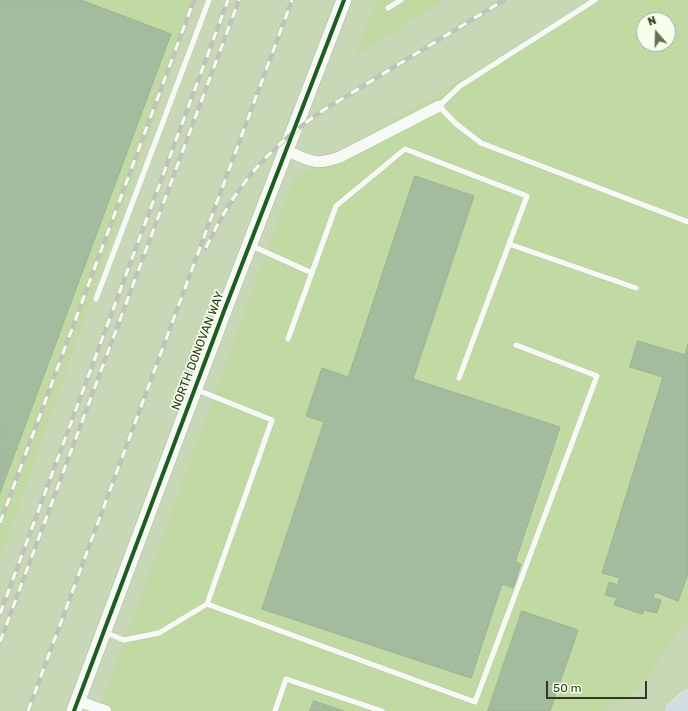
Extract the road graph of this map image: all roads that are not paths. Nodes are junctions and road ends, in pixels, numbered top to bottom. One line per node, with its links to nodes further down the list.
1 (209, 0): 13 (lane)
2 (344, 0): 7 (street, NORTH DONOVAN WAY)
3 (401, 0): 5 (lane)
4 (595, 0): 6 (lane)
5 (388, 8)
6 (439, 106): 7 (street); 8 (lane)
7 (287, 152): 10 (street, NORTH DONOVAN WAY)
8 (688, 222)
9 (509, 244): 11 (lane); 12 (lane); 16 (lane)
10 (250, 245): 11 (lane); 17 (street, NORTH DONOVAN WAY)
11 (312, 273): 14 (lane)
12 (636, 288)
13 (96, 299)
14 (288, 339)
15 (516, 345): 18 (lane)
16 (459, 378)
17 (195, 389): 18 (lane); 19 (street, NORTH DONOVAN WAY)
18 (207, 604): 19 (lane)
19 (104, 632): 21 (street, NORTH DONOVAN WAY)
20 (688, 700): 25 (highway)
21 (76, 706): 22 (street)
22 (106, 711)
23 (275, 711): 24 (lane)
24 (382, 711)
25 (676, 711)

